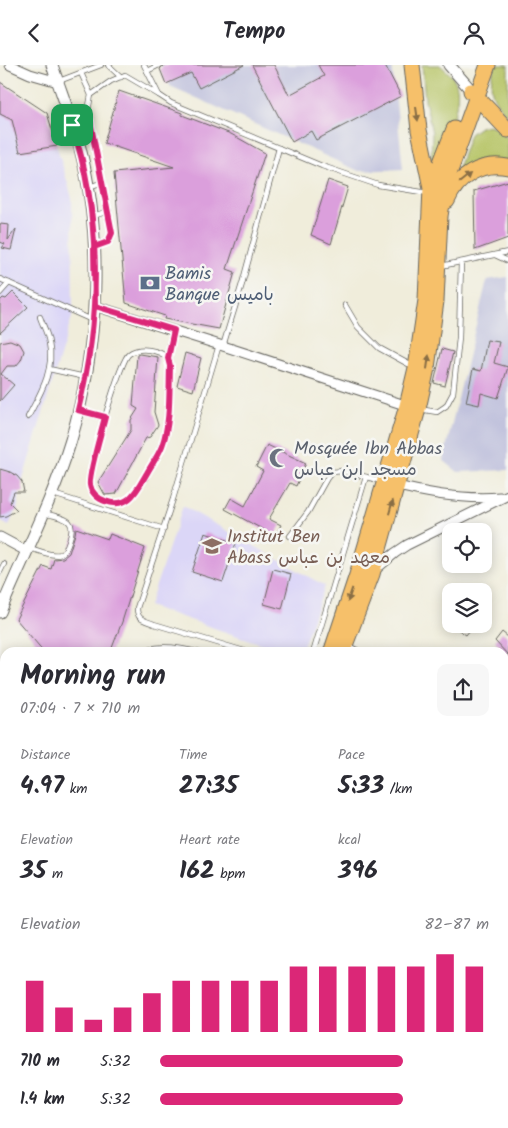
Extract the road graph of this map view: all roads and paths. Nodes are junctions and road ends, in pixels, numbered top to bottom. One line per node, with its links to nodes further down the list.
1 (10, 65): 14 (street)
2 (52, 65): 14 (street)
3 (102, 65): 12 (lane)
4 (108, 65): 13 (lane)
5 (144, 65): 11 (lane)
6 (159, 65): 11 (lane)
7 (412, 65): 25 (highway, one-way to 25)
8 (449, 65): 15 (street)
9 (478, 65): 15 (highway)
10 (488, 65): 15 (highway)
11 (147, 71): 17 (lane)
12 (81, 73): 14 (lane); 16 (lane)
13 (121, 77): 16 (lane); 17 (lane)
14 (58, 82): 19 (street)
15 (474, 93): 20 (highway); 25 (highway); 28 (highway)
16 (91, 95): 18 (lane)
17 (159, 95): 21 (lane)
18 (90, 121): 19 (lane); 23 (lane)
19 (72, 125): 24 (street)
20 (508, 130)
21 (279, 149): 25 (lane); 43 (lane)
22 (508, 167): 28 (highway, one-way to 22)
23 (103, 182): 24 (lane); 26 (lane)
24 (87, 187): 27 (street)
25 (431, 191): 34 (highway)
26 (109, 211): 27 (lane); 29 (lane)
27 (91, 216): 29 (street)
28 (440, 216): 34 (highway)
29 (94, 247): 39 (street)
30 (508, 252): 31 (lane)
31 (495, 255): 32 (lane); 33 (lane)
32 (508, 261)
33 (461, 262): 34 (lane); 48 (lane)
34 (432, 267): 45 (highway); 48 (highway, one-way to 34)
35 (0, 279): 36 (lane)
36 (9, 283): 37 (lane); 41 (lane)
37 (0, 293)
38 (345, 305): 45 (lane)
39 (95, 306): 41 (street); 42 (street)
40 (40, 317): 46 (lane)
41 (93, 320): 47 (street)
42 (174, 330): 43 (street); 44 (lane)
43 (221, 345): 48 (street); 57 (lane)
44 (168, 358): 51 (lane); 51 (lane)
45 (416, 368): 48 (highway)
46 (49, 369): 47 (lane); 50 (lane)
47 (85, 377): 49 (street)
48 (412, 408): 53 (highway)
49 (78, 410): 51 (lane); 54 (street)
50 (28, 417)
51 (105, 417)
52 (366, 477): 53 (lane); 58 (lane); 66 (lane)
53 (392, 484): 55 (street); 63 (highway)
54 (51, 494): 56 (street); 57 (lane)
55 (506, 495): 63 (street)
56 (43, 513): 60 (street); 60 (lane)
57 (164, 529): 65 (lane)
58 (290, 536)
59 (0, 537): 60 (street)
60 (27, 549): 64 (street)
61 (4, 564): 62 (lane)
62 (0, 573)
63 (365, 574): 67 (highway)
64 (2, 604)
65 (231, 647)
66 (315, 647)
67 (343, 647)

